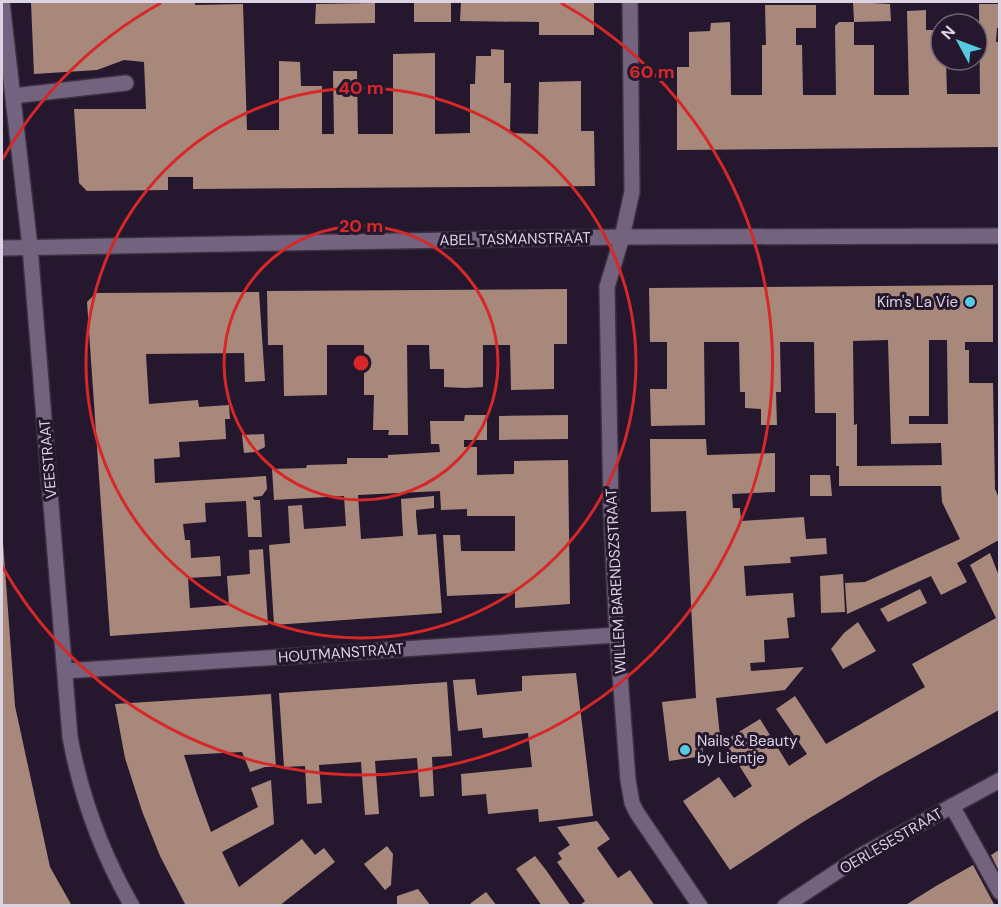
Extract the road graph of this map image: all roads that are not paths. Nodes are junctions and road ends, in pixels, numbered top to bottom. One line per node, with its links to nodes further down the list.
1 (2, 2): 4 (street, VEESTRAAT)
2 (630, 2): 6 (street, WILLEM BARENDSZSTRAAT)
3 (126, 83): 4 (street)
4 (13, 96): 7 (street, VEESTRAAT)
5 (999, 236): 6 (street, ABEL TASMANSTRAAT)
6 (622, 237): 7 (street, ABEL TASMANSTRAAT); 9 (street, WILLEM BARENDSZSTRAAT)
7 (30, 246): 8 (street, ABEL TASMANSTRAAT); 10 (street, VEESTRAAT)
8 (2, 248)
9 (617, 635): 10 (street, HOUTMANSTRAAT); 15 (street, WILLEM BARENDSZSTRAAT)
10 (65, 671): 14 (street, VEESTRAAT)
11 (999, 780): 12 (street, OERLESESTRAAT)
12 (952, 806): 13 (street); 16 (street, OERLESESTRAAT)
13 (999, 892)
14 (132, 906)
15 (700, 906)
16 (785, 906)

